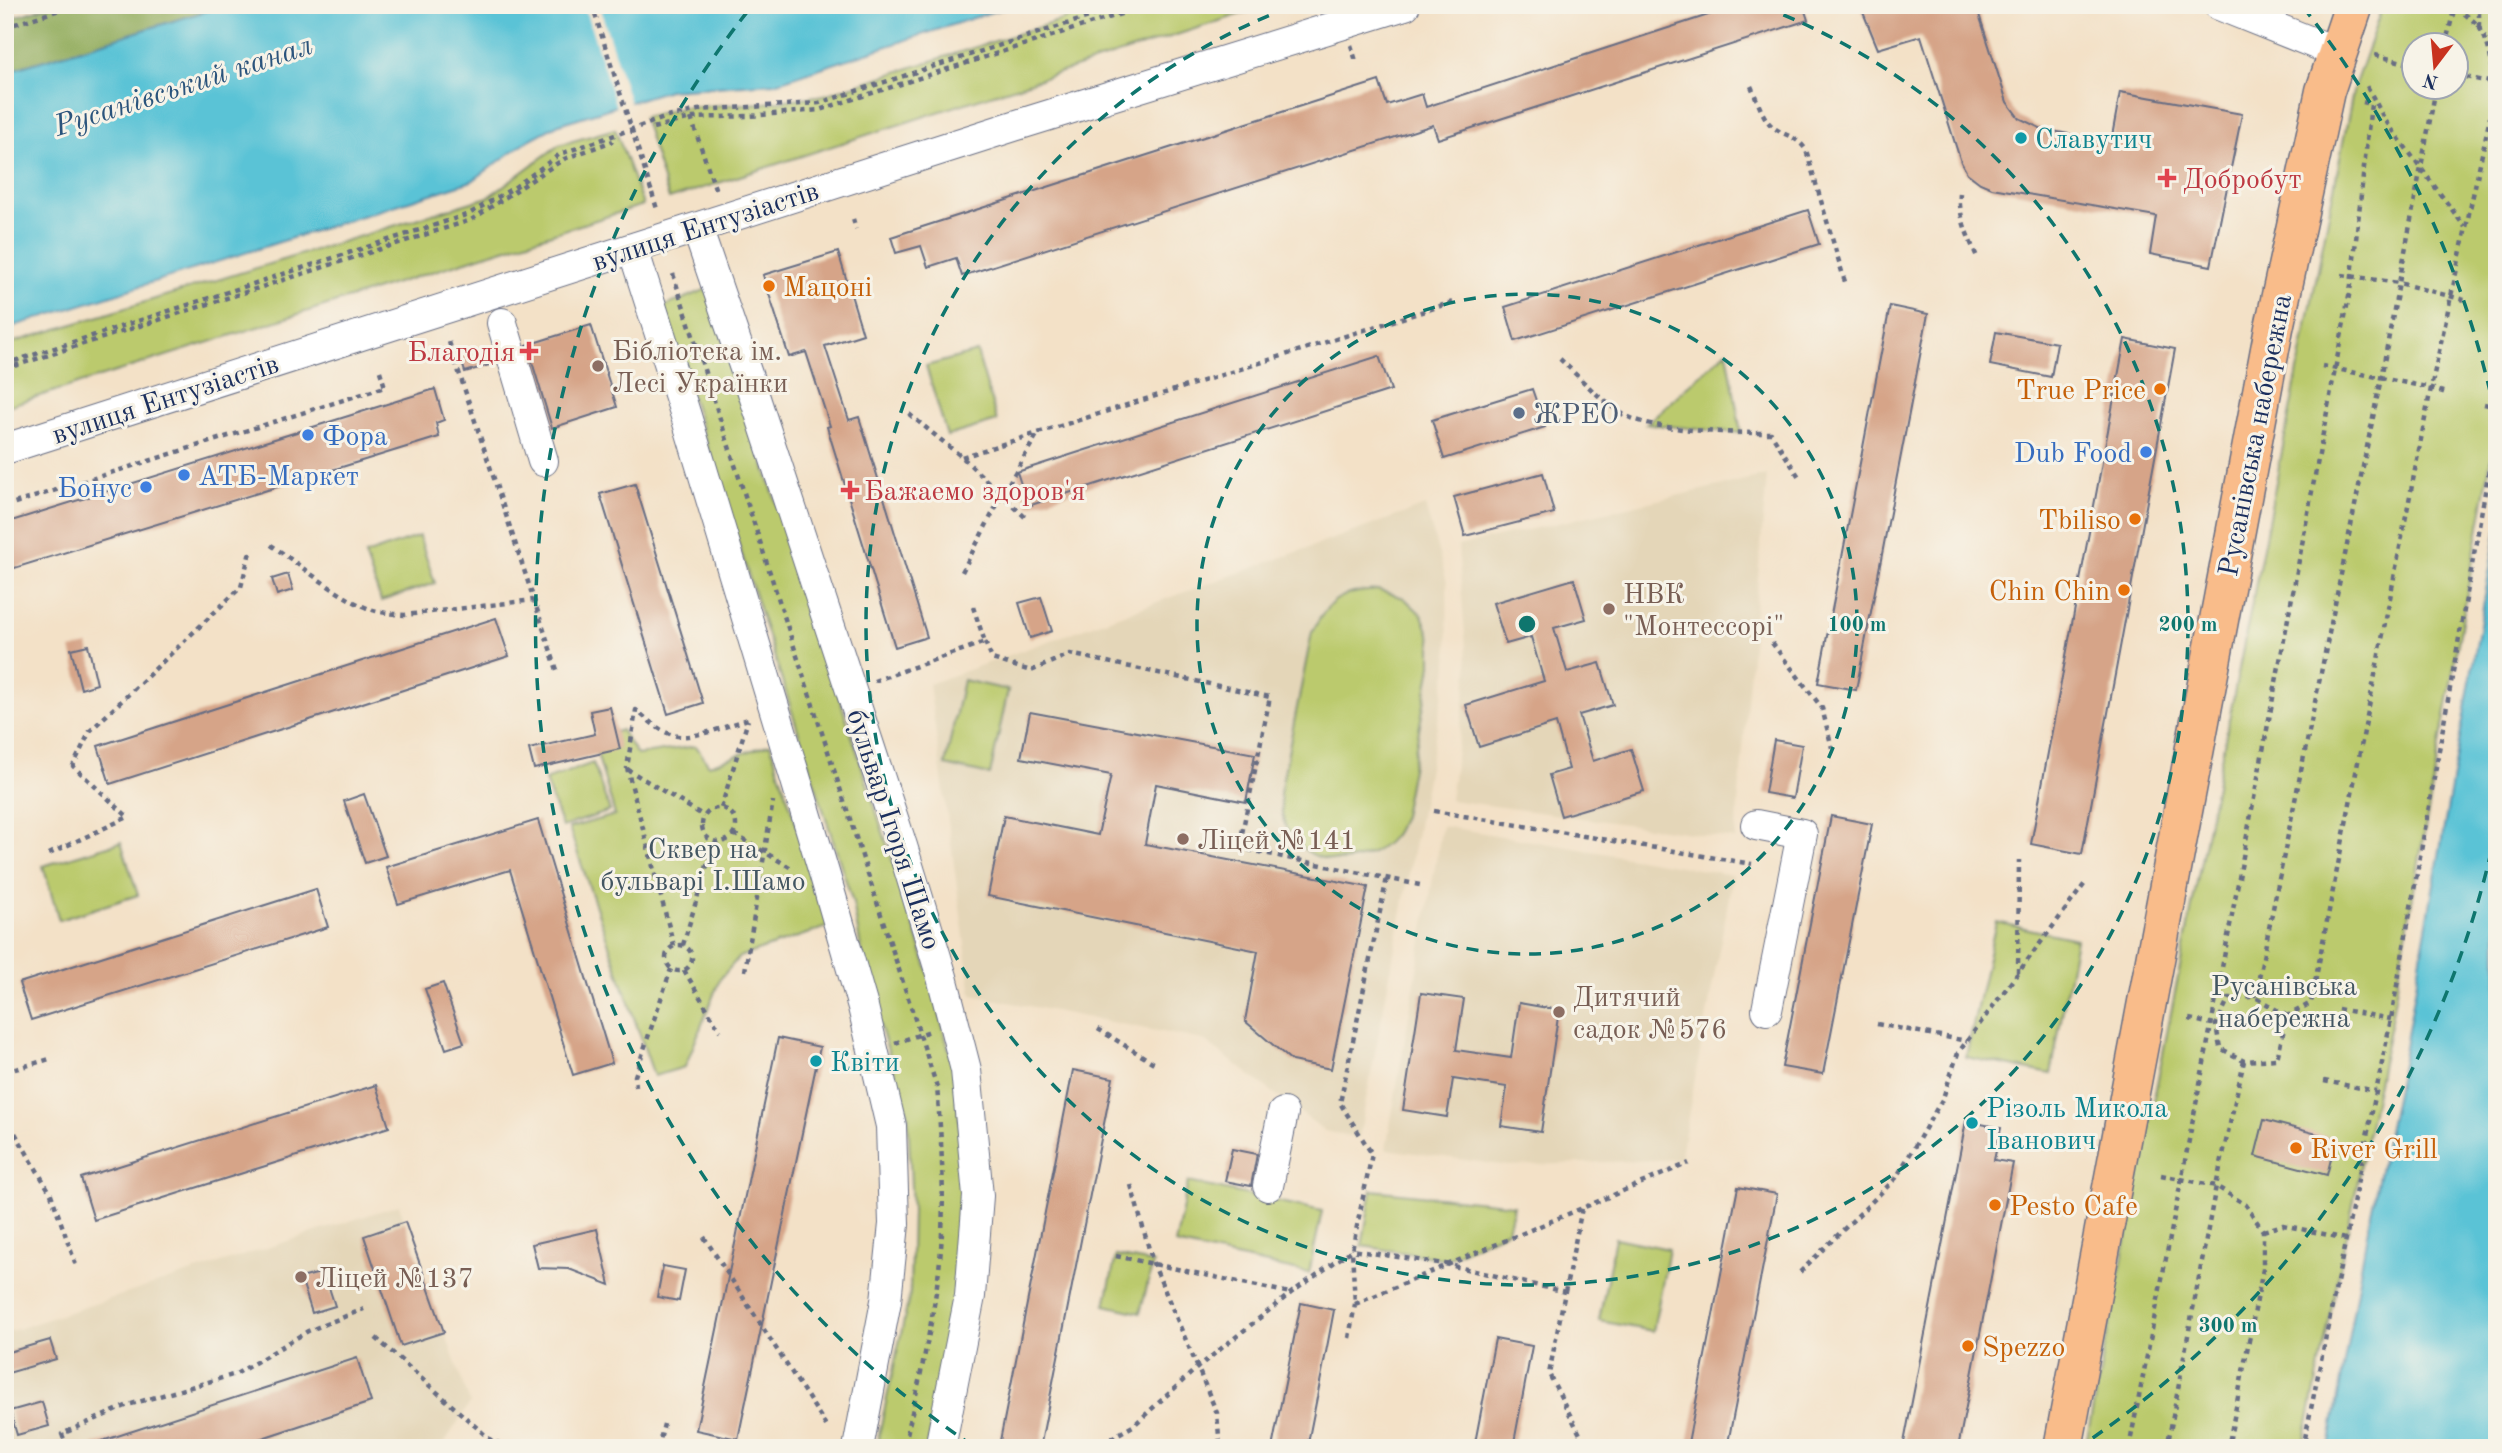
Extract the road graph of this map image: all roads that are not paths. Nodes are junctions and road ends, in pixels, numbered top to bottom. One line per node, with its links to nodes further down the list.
1 (1405, 5): 5 (street, вулиця Ентузіастів)
2 (2219, 5): 4 (street)
3 (2354, 5): 4 (main road, Русанівська набережна)
4 (2336, 52): 16 (main road, Русанівська набережна)
5 (697, 228): 6 (street, вулиця Ентузіастів); 15 (street, бульвар Ігоря Шамо)
6 (633, 249): 8 (street, вулиця Ентузіастів); 14 (street)
7 (502, 323): 9 (street)
8 (5, 449)
9 (543, 461)
10 (1756, 825): 11 (street)
11 (1768, 1010)
12 (1283, 1113): 13 (street)
13 (1268, 1186)
14 (858, 1448)
15 (940, 1448)
16 (2063, 1448)

